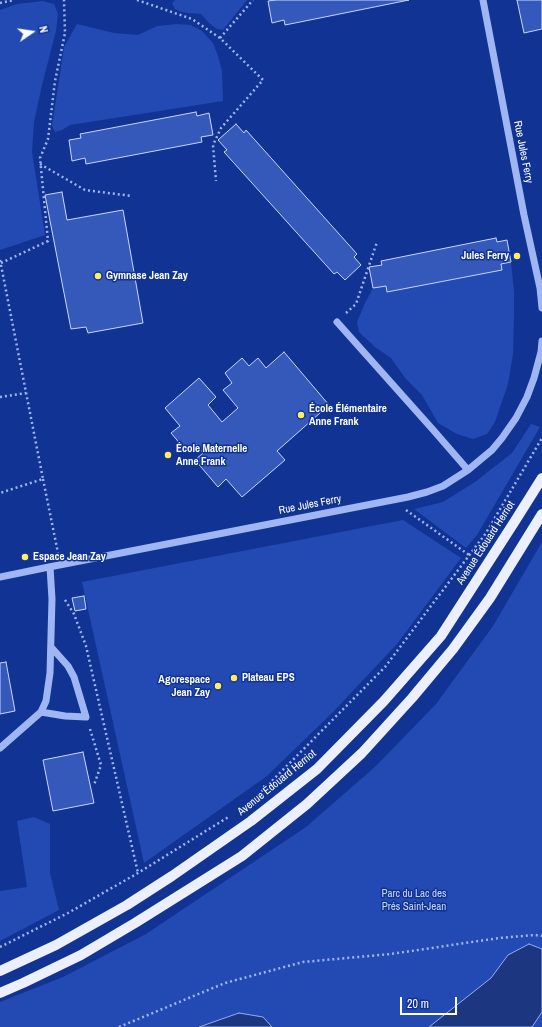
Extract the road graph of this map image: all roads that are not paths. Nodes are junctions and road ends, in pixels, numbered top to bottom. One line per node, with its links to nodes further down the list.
1 (483, 0): 2 (street, Rue Jules Ferry)
2 (542, 308)
3 (337, 322): 5 (street)
4 (542, 341): 5 (street, Rue Jules Ferry)
5 (468, 470): 8 (street, Rue Jules Ferry)
6 (542, 478): 13 (main road, Avenue Édouard Herriot)
7 (542, 514): 14 (main road)
8 (50, 567): 9 (street, Rue Jules Ferry); 10 (street)
9 (0, 577)
10 (51, 647): 11 (street); 11 (street)
11 (41, 712): 12 (street)
12 (0, 748)
13 (0, 971)
14 (0, 993)

